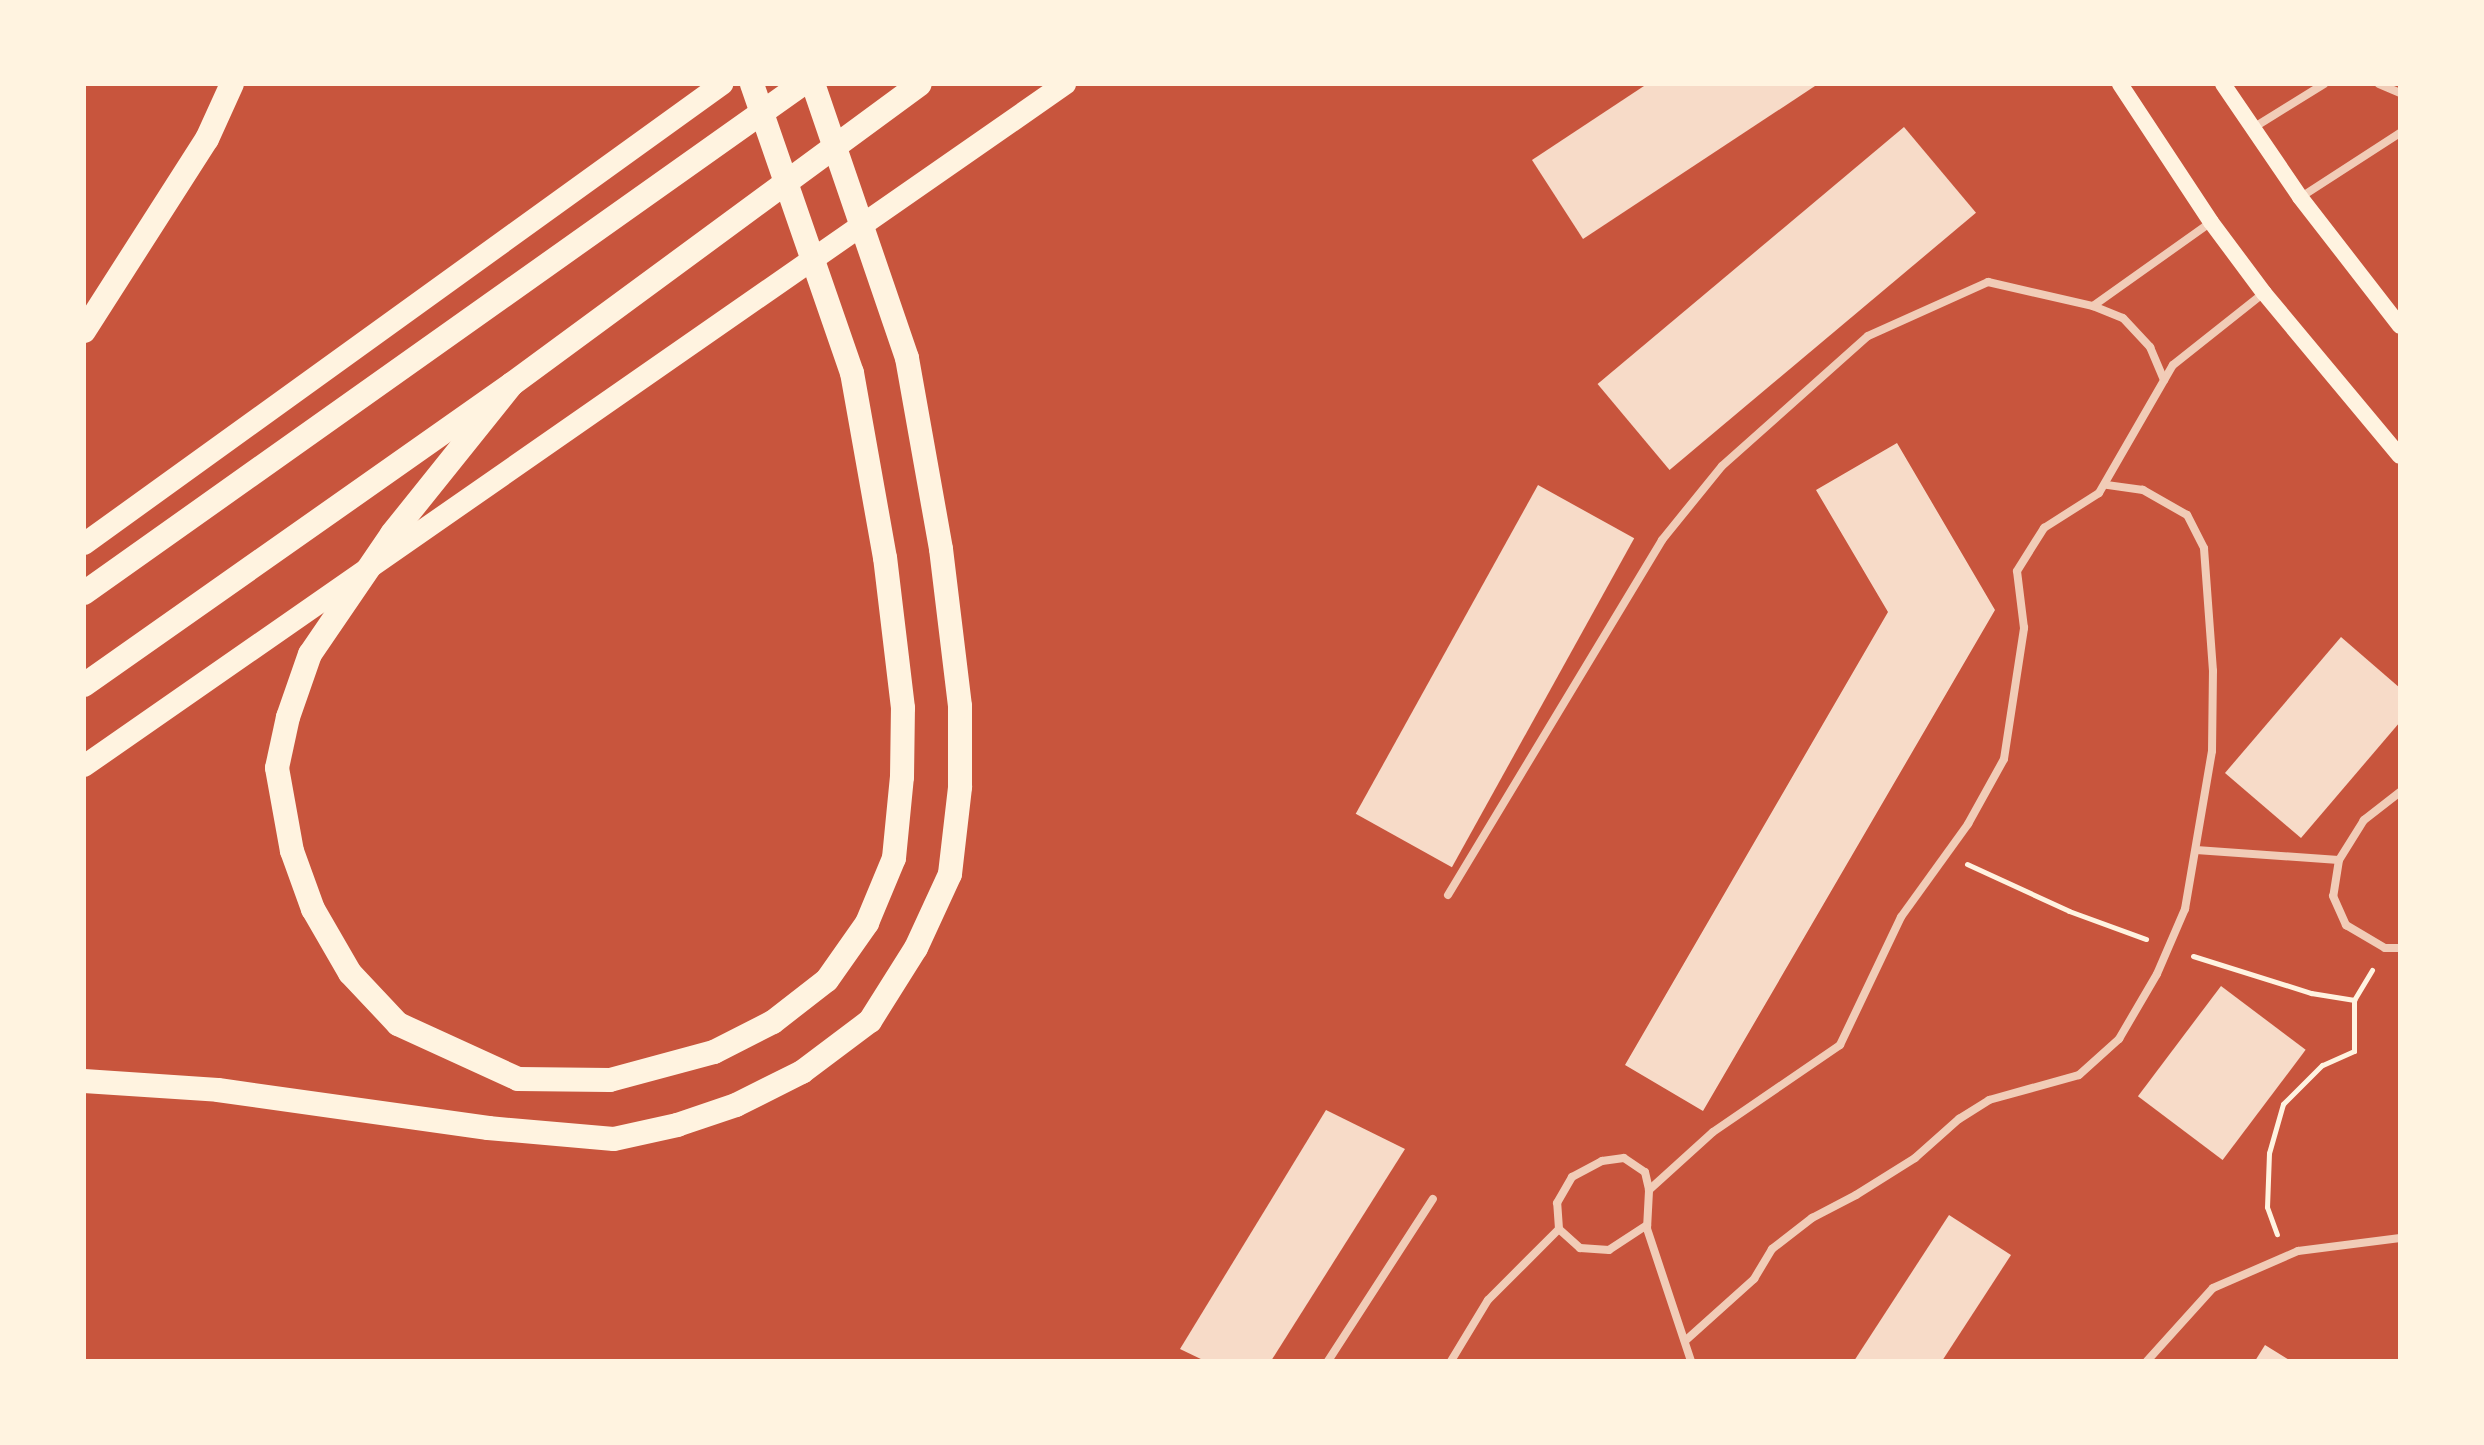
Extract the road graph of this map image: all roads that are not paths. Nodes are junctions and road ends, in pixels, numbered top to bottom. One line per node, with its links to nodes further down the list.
1 (232, 84): 20 (highway)
2 (722, 84): 25 (highway)
3 (752, 84): 22 (highway)
4 (802, 84): 26 (highway)
5 (813, 84): 34 (highway)
6 (920, 84): 22 (highway)
7 (1065, 84): 28 (highway)
8 (2120, 84): 16 (main road)
9 (2223, 84): 13 (main road)
10 (2324, 84): 13 (street)
11 (2379, 84): 12 (street)
12 (2400, 93)
13 (2253, 128): 15 (main road)
14 (2400, 133): 15 (street)
15 (2300, 197): 19 (main road)
16 (2211, 222): 17 (main road); 18 (street)
17 (2264, 293): 21 (street); 23 (main road)
18 (2093, 306): 21 (street); 32 (street)
19 (2400, 326)
20 (84, 331)
21 (2164, 380): 24 (street)
22 (512, 384): 27 (highway)
23 (2400, 456)
24 (2106, 485): 30 (street); 35 (street)
25 (84, 544)
26 (84, 593)
27 (84, 685)
28 (84, 766)
29 (2400, 792): 31 (street)
30 (2196, 850): 31 (street); 40 (street)
31 (2339, 860): 33 (street)
32 (1448, 895)
33 (2400, 948)
34 (84, 1081)
35 (1649, 1190): 37 (street); 38 (street)
36 (1433, 1199): 41 (street)
37 (1647, 1225): 38 (street); 40 (street)
38 (1559, 1229): 42 (street)
39 (2400, 1238): 44 (street)
40 (1685, 1341): 43 (street)
41 (1328, 1361)
42 (1451, 1361)
43 (1691, 1361)
44 (2147, 1361)

